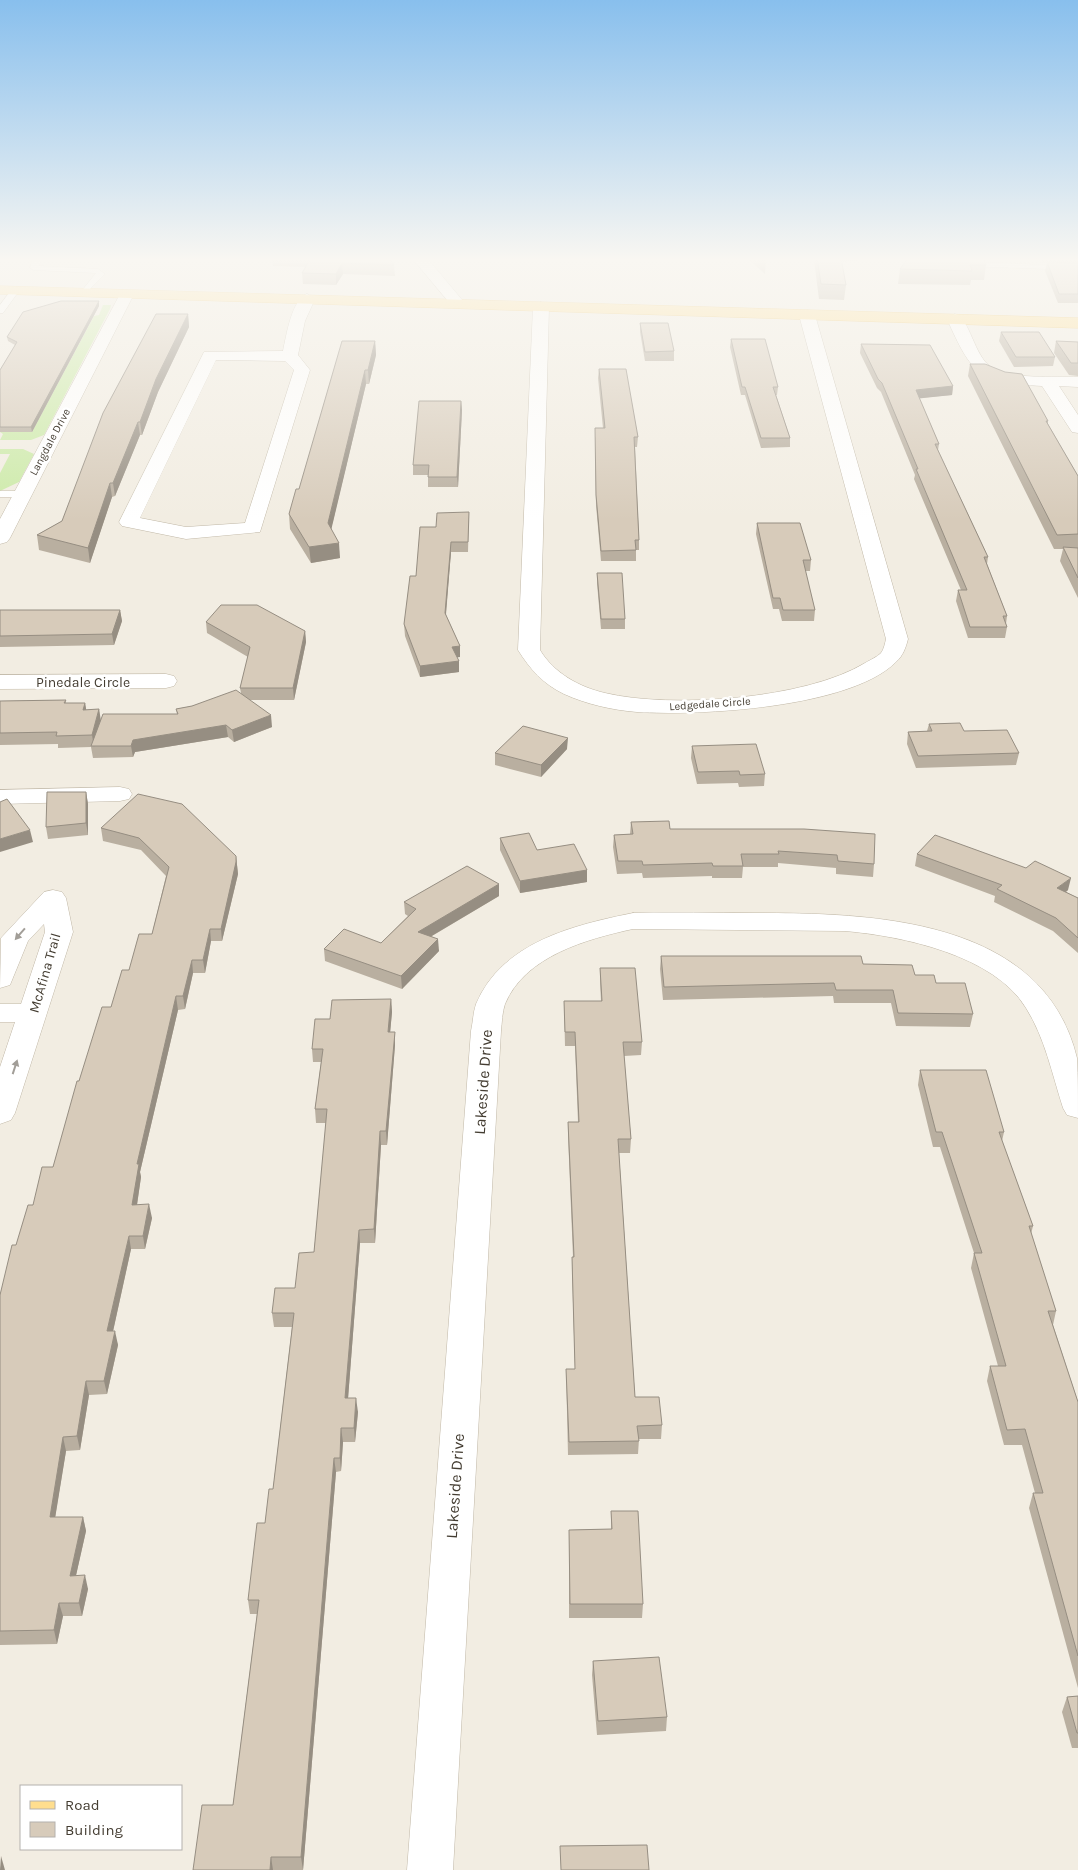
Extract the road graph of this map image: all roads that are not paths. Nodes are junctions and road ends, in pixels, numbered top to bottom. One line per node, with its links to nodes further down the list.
1 (101, 345): 11 (street, Langdale Drive)
2 (292, 345): 6 (street)
3 (540, 345): 4 (street, Ledgedale Circle)
4 (815, 345)
5 (969, 345): 7 (street)
6 (290, 356): 6 (street)
7 (1047, 381): 8 (street); 9 (street)
8 (1078, 382)
9 (1078, 428)
10 (0, 494): 11 (lane)
11 (23, 494): 12 (street, Langdale Drive)
12 (0, 538)
13 (166, 681): 14 (street, Pinedale Circle)
14 (0, 682)
15 (120, 794): 16 (street)
16 (0, 797)
17 (0, 980): 19 (street, McAfina Trail, one-way to 17)
18 (0, 1013): 19 (street)
19 (34, 1013): 21 (street, McAfina Trail, one-way to 19)
20 (1078, 1108): 22 (street, Lakeside Drive)
21 (0, 1114)
22 (430, 1870)

